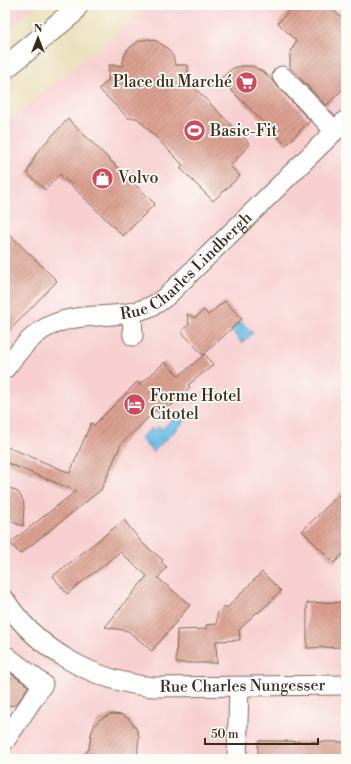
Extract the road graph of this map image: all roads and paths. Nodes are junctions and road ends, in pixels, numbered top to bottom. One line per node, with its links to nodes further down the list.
1 (93, 5): 2 (main road)
2 (74, 9): 3 (main road)
3 (5, 68)
4 (282, 76): 5 (street)
5 (341, 125): 6 (street, Rue Charles Lindbergh)
6 (132, 312): 7 (street); 8 (street, Rue Charles Lindbergh)
7 (133, 336)
8 (5, 368)
9 (5, 600): 12 (street, Rue Charles Nungesser)
10 (5, 655): 13 (street)
11 (346, 685): 12 (street, Rue Charles Nungesser)
12 (238, 687): 14 (street)
13 (5, 741)
14 (236, 759)

